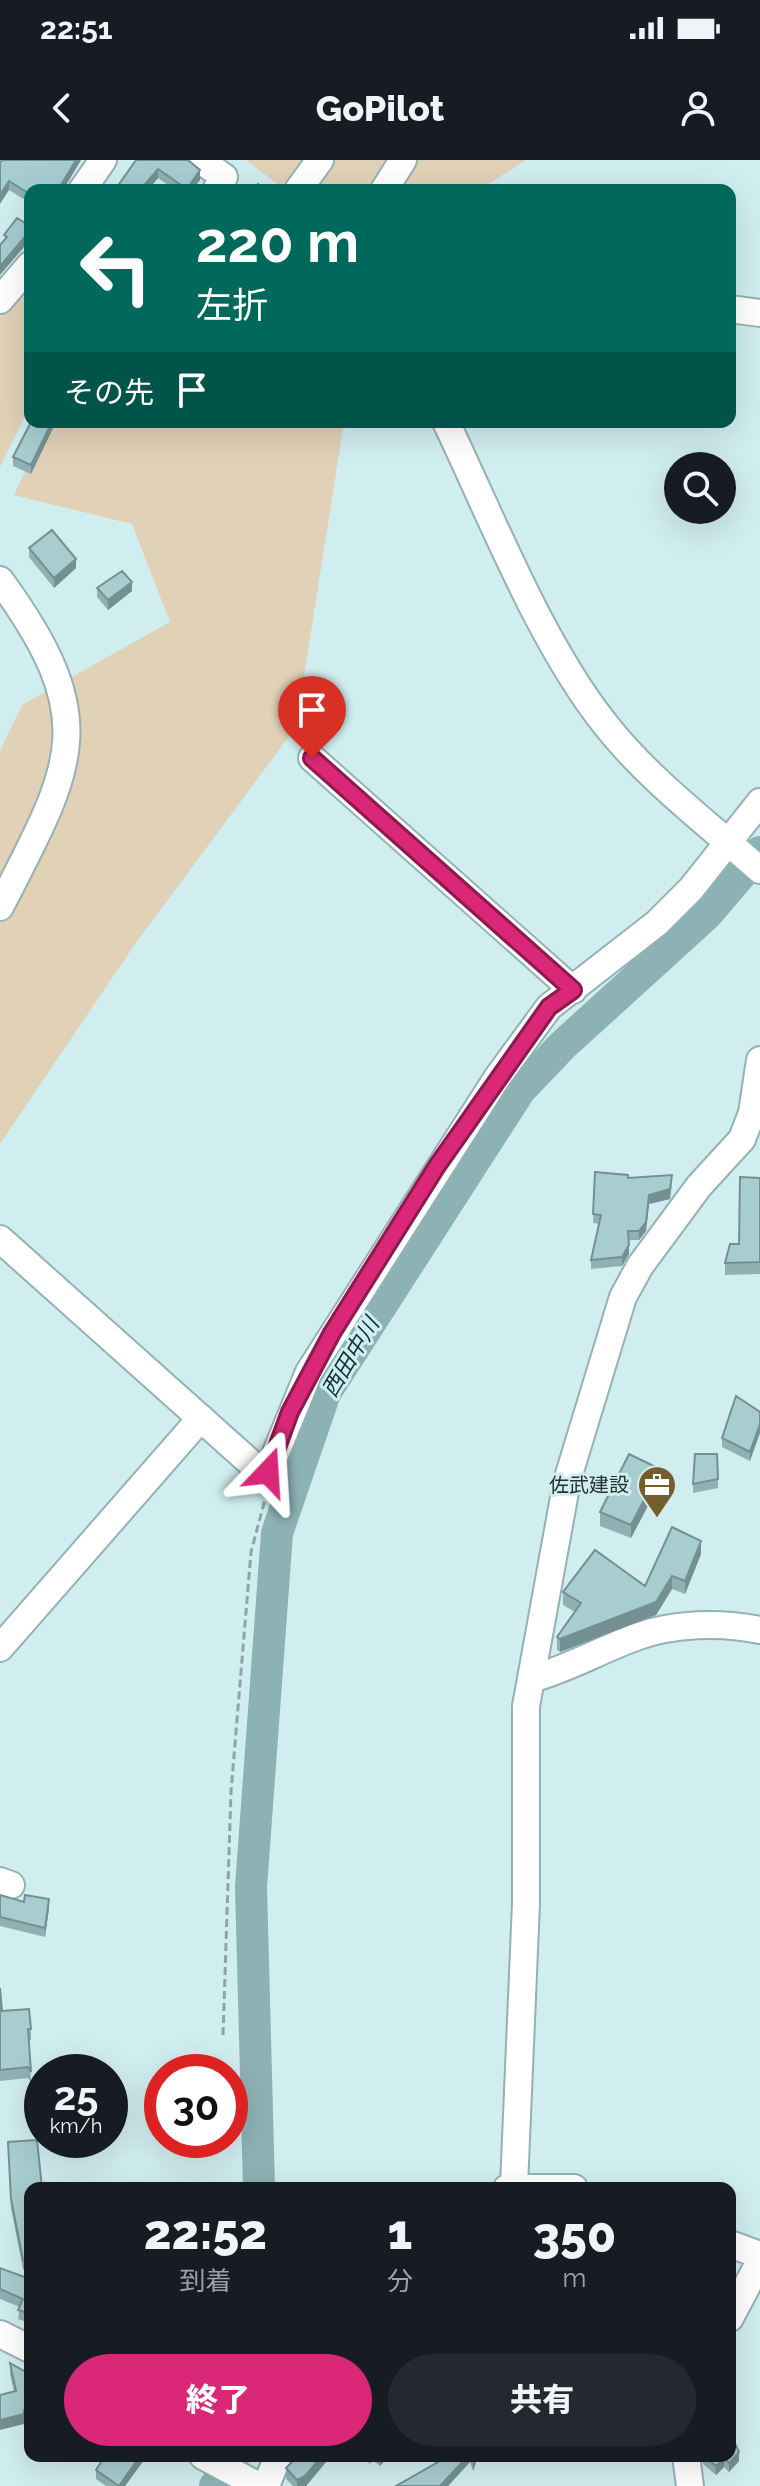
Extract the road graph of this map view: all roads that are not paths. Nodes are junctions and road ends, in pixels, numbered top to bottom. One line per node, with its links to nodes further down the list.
1 (103, 160): 5 (street)
2 (200, 160): 6 (street)
3 (320, 160): 7 (street)
4 (403, 160): 8 (street)
5 (86, 184)
6 (220, 184)
7 (302, 184)
8 (388, 184)
9 (24, 274): 10 (street)
10 (0, 300)
11 (736, 310): 12 (street)
12 (760, 313)
13 (449, 428): 17 (street)
14 (0, 580): 19 (street)
15 (312, 758): 20 (street)
16 (760, 802): 17 (street)
17 (732, 846): 18 (street); 20 (street)
18 (760, 870)
19 (0, 907)
20 (573, 990): 23 (street)
21 (760, 1060): 26 (street)
22 (0, 1239): 23 (street)
23 (201, 1418): 25 (street)
24 (760, 1630): 26 (street)
25 (0, 1648)
26 (531, 1679): 27 (street)
27 (511, 2182)
28 (736, 2247): 29 (street)
29 (760, 2258): 30 (street)
30 (736, 2306)
31 (0, 2334): 32 (street)
32 (24, 2346)
33 (215, 2462): 36 (street)
34 (274, 2462): 36 (street)
35 (687, 2462): 37 (street)
36 (258, 2484)
37 (690, 2486)

